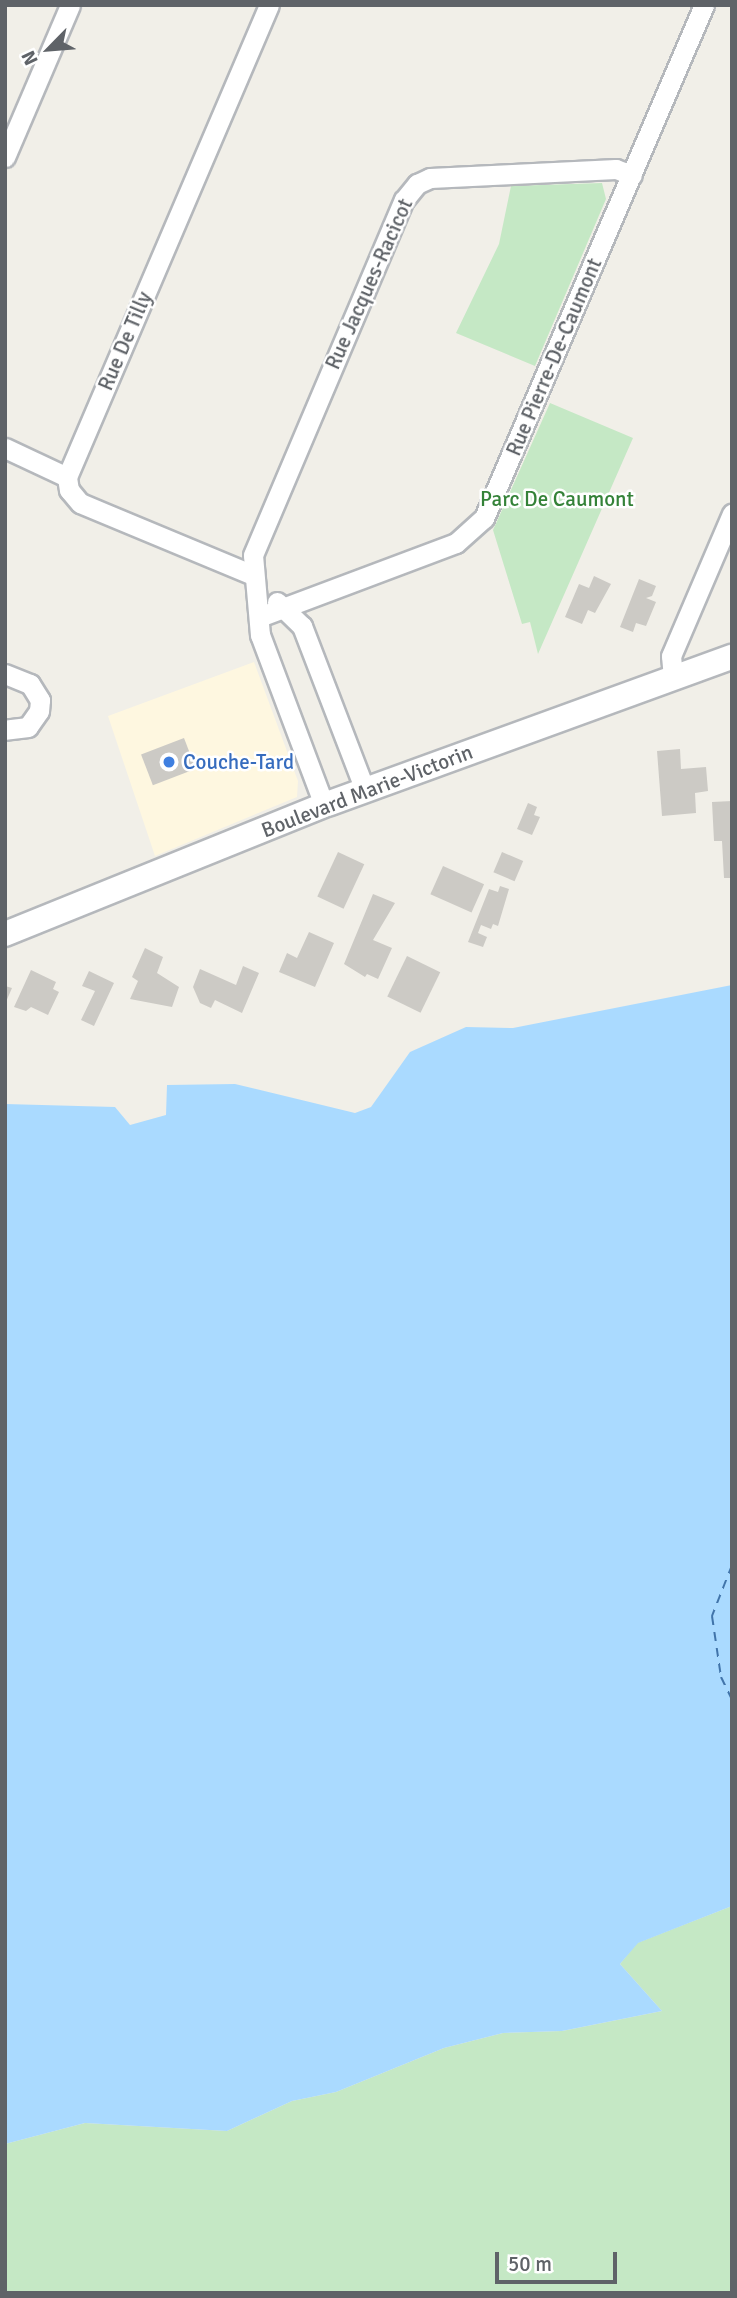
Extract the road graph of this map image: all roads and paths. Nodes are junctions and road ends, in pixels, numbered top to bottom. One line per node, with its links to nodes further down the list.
1 (71, 5): 4 (street)
2 (269, 5): 7 (street, Rue De Tilly)
3 (704, 5): 5 (street, Rue Pierre-De-Caumont)
4 (5, 157)
5 (632, 174): 9 (street, Rue Jacques-Racicot); 10 (street, Rue Pierre-De-Caumont)
6 (5, 448): 7 (street)
7 (67, 477): 9 (street)
8 (732, 514): 14 (street)
9 (256, 582): 10 (street); 11 (street, Rue Jacques-Racicot)
10 (284, 607): 11 (street, Rue Pierre-De-Caumont); 16 (street)
11 (259, 617): 17 (street, Rue Jacques-Racicot)
12 (732, 657): 14 (street, Boulevard Marie-Victorin)
13 (5, 674): 15 (street)
14 (673, 678): 16 (street, Boulevard Marie-Victorin)
15 (5, 730)
16 (365, 790): 17 (street, Boulevard Marie-Victorin)
17 (324, 805): 18 (street, Boulevard Marie-Victorin)
18 (5, 934)

